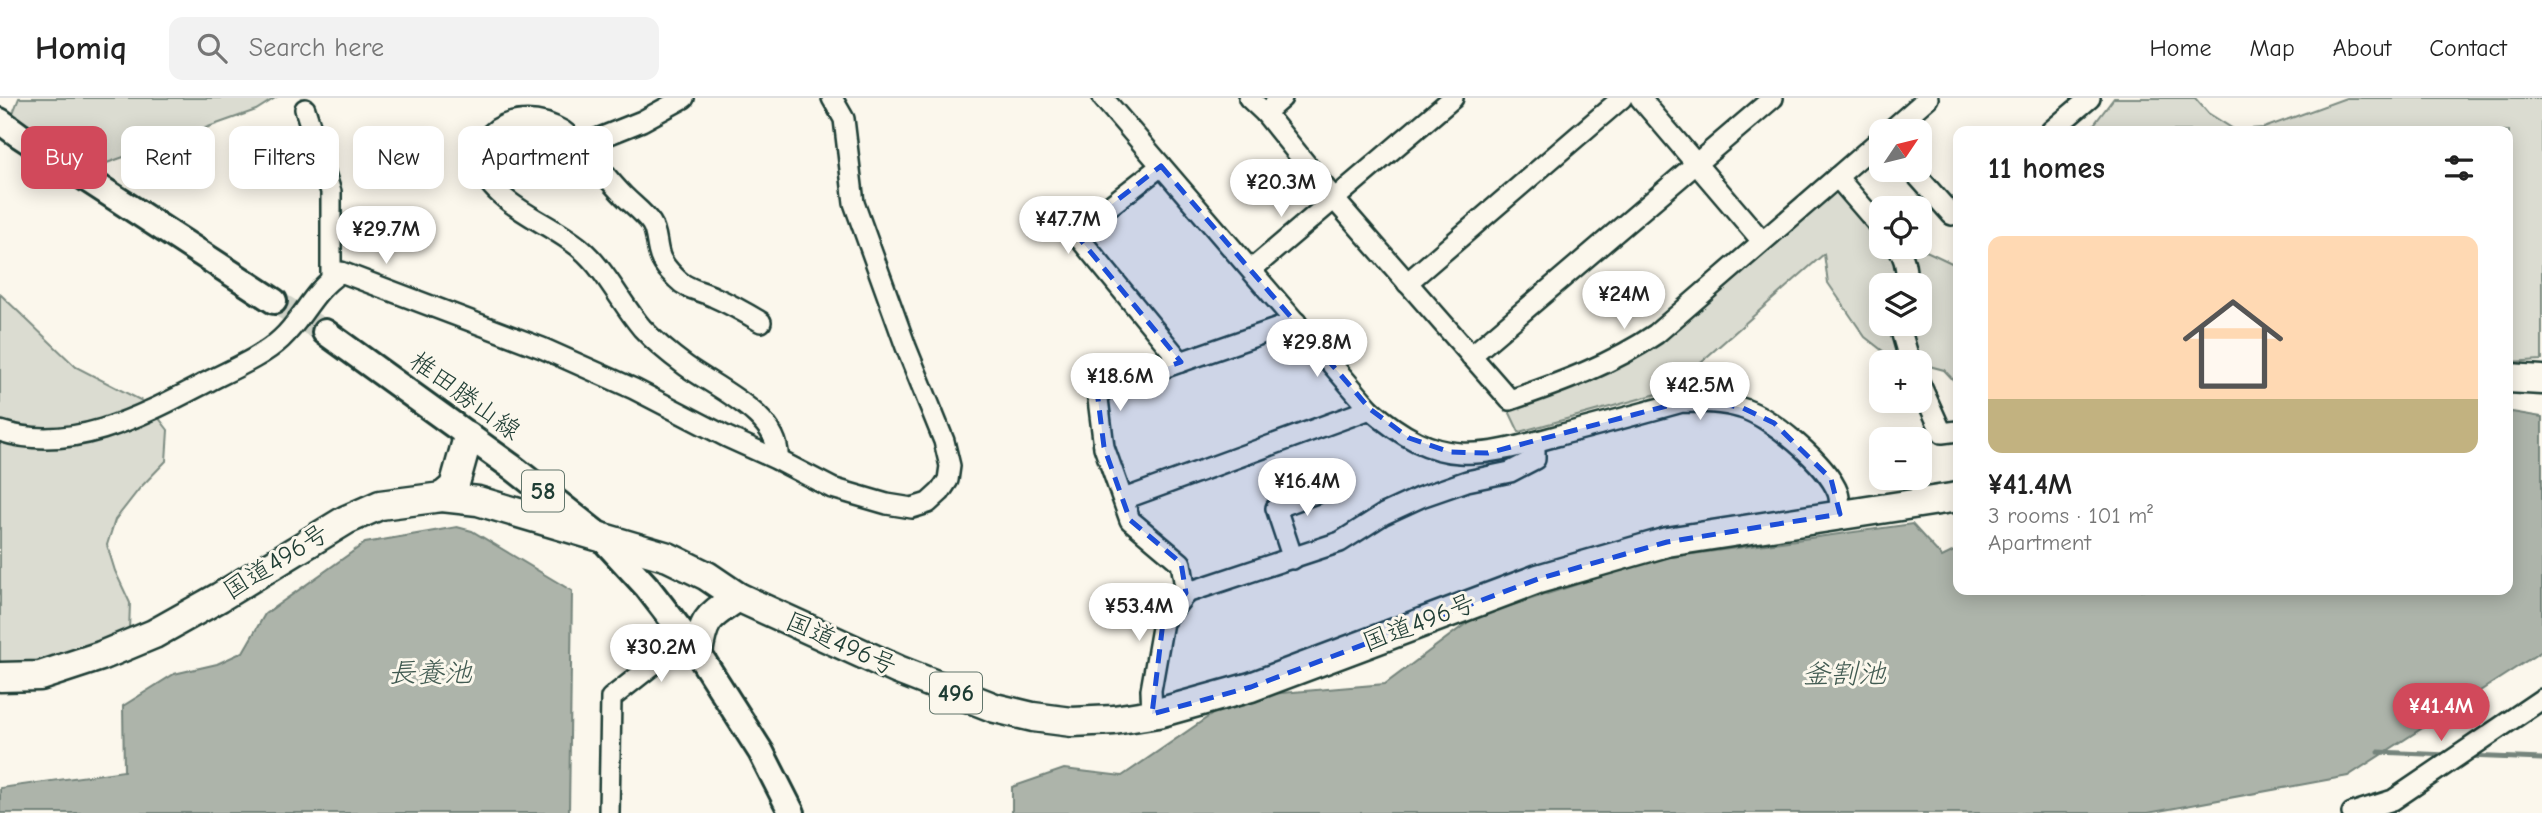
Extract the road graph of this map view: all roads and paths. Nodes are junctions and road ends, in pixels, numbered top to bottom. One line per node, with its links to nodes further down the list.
1 (684, 98): 19 (street)
2 (832, 98): 48 (street)
3 (1103, 98): 22 (street)
4 (1250, 98): 13 (street)
5 (1282, 98): 13 (street)
6 (1453, 98): 27 (street)
7 (1622, 98): 33 (street)
8 (1640, 98): 21 (street)
9 (1773, 98): 21 (street)
10 (1928, 98): 14 (street)
11 (2090, 98): 18 (street)
12 (305, 109): 32 (street)
13 (1265, 113): 27 (street)
14 (1904, 119)
15 (0, 121): 34 (main road)
16 (496, 126): 17 (street)
17 (556, 126)
18 (2057, 126)
19 (613, 133)
20 (1869, 149): 23 (street)
21 (1696, 164): 30 (street); 38 (street)
22 (1161, 166): 31 (street); 39 (street)
23 (1837, 177): 28 (street); 30 (street)
24 (1923, 182): 29 (street)
25 (613, 184): 35 (street)
26 (495, 189): 48 (street)
27 (1335, 200): 31 (street); 33 (street)
28 (1869, 214)
29 (1953, 214)
30 (1762, 241): 38 (street)
31 (1252, 270): 36 (street)
32 (331, 279): 44 (street); 48 (street)
33 (1407, 283): 38 (street)
34 (274, 301)
35 (761, 322)
36 (1296, 322): 39 (street); 42 (street)
37 (325, 331): 46 (main road, 椎田勝山線 / 58)
38 (1471, 356)
39 (1181, 362): 52 (street)
40 (2513, 378): 41 (highway)
41 (2542, 380)
42 (1370, 409): 47 (street); 52 (street)
43 (1932, 411): 45 (street)
44 (0, 430)
45 (1953, 432)
46 (468, 437): 50 (highway); 54 (main road, 椎田勝山線 / 58)
47 (1535, 442): 53 (street); 55 (street)
48 (778, 460)
49 (1338, 485): 55 (street)
50 (442, 498): 54 (highway, 国道496号 / 496); 59 (highway, 国道496号 / 496)
51 (1953, 498): 53 (highway, 国道496号 / 496)
52 (1124, 499): 56 (street)
53 (1840, 514): 61 (highway, 国道496号 / 496)
54 (601, 537): 57 (highway, 国道496号 / 496); 58 (main road, 椎田勝山線 / 58)
55 (1293, 559): 56 (street)
56 (1186, 593): 61 (street)
57 (738, 597): 58 (highway); 61 (highway, 国道496号 / 496)
58 (693, 645): 62 (street); 63 (main road, 椎田勝山線 / 58)
59 (0, 677)
60 (2542, 699): 64 (street)
61 (1152, 714)
62 (609, 813)
63 (792, 813)
64 (2352, 813)

